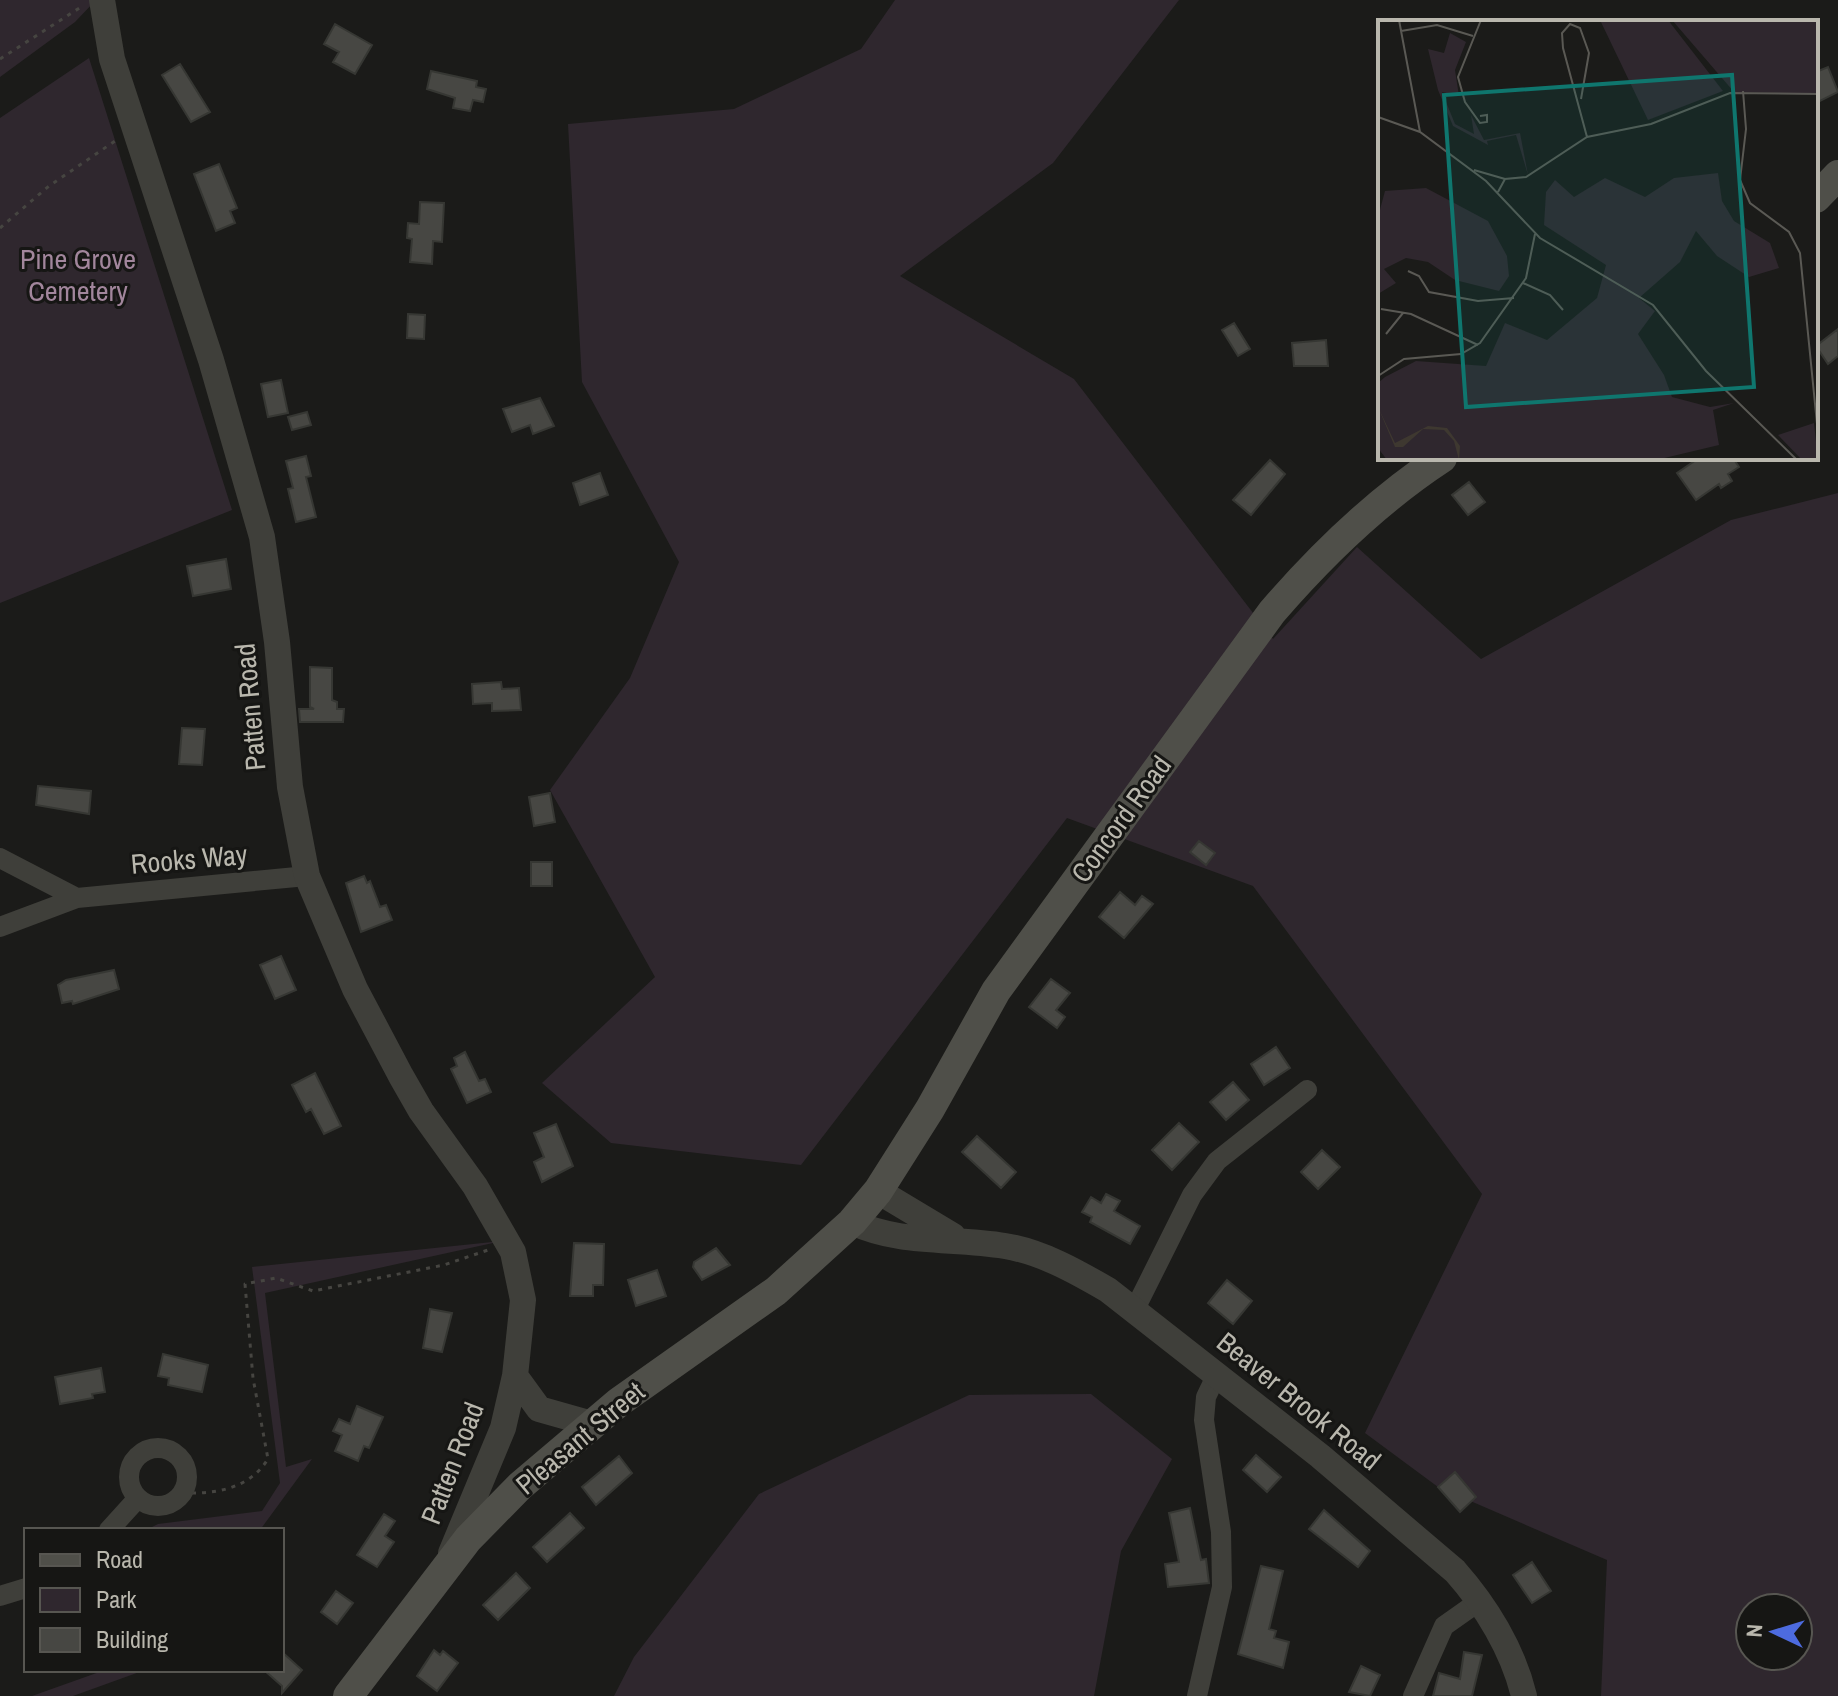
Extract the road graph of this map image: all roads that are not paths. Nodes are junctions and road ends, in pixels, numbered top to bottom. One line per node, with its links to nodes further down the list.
1 (102, 0): 6 (street, Patten Road)
2 (1838, 175): 3 (main road)
3 (1818, 196)
4 (1439, 460): 10 (main road, Concord Road)
5 (0, 858): 7 (street)
6 (307, 876): 7 (street, Rooks Way); 15 (street, Patten Road)
7 (77, 898): 8 (street, Rooks Way)
8 (0, 927)
9 (1307, 1090): 13 (street)
10 (878, 1191): 11 (main road, Concord Road); 12 (street, Beaver Brook Road)
11 (852, 1222): 12 (street, Beaver Brook Road); 16 (main road, Pleasant Street)
12 (963, 1241): 13 (street, Beaver Brook Road)
13 (1134, 1311): 14 (street, Beaver Brook Road)
14 (1217, 1374): 22 (street, Beaver Brook Road); 24 (street)
15 (515, 1376): 16 (street, Patten Road); 19 (street, Patten Road)
16 (592, 1424): 19 (main road, Pleasant Street)
17 (138, 1498): 17 (street); 18 (street)
18 (111, 1528)
19 (443, 1571): 23 (main road, Pleasant Street)
20 (24, 1589): 21 (street)
21 (0, 1596)
22 (1478, 1602): 25 (street); 26 (street, Beaver Brook Road)
23 (348, 1696)
24 (1197, 1696)
25 (1413, 1696)
26 (1524, 1696)

